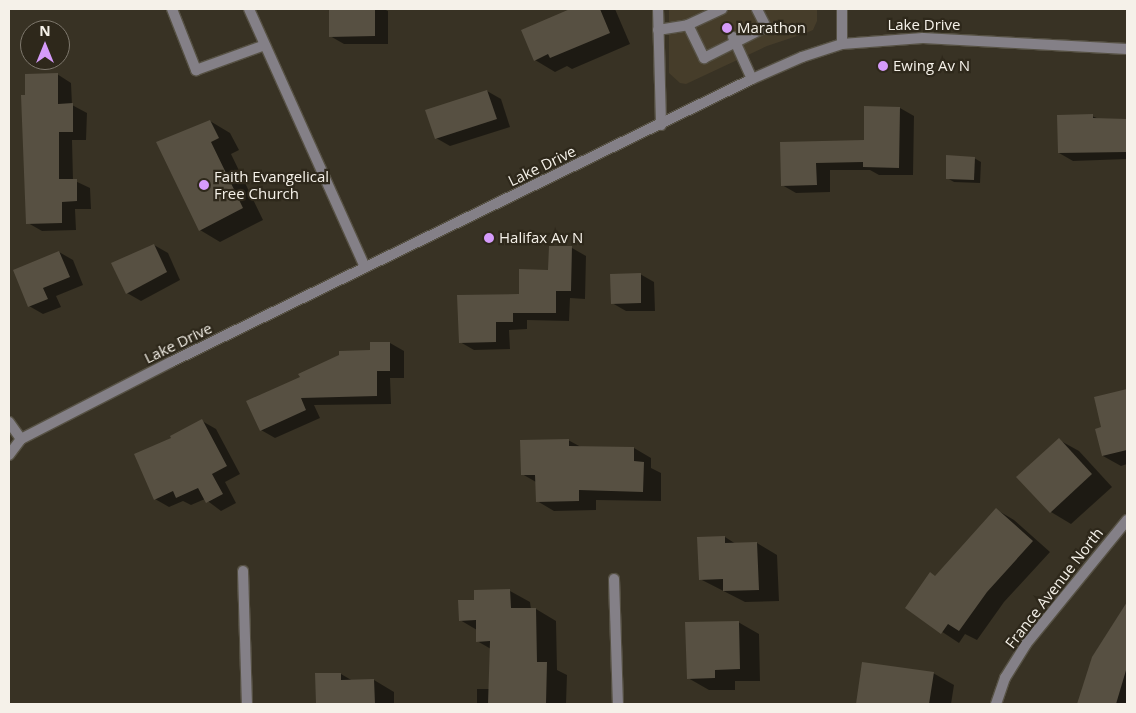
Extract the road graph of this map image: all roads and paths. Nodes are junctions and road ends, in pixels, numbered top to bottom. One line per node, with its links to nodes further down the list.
1 (172, 9): 11 (street)
2 (249, 9): 11 (street)
3 (658, 9): 8 (street)
4 (757, 9): 9 (street)
5 (842, 9): 10 (street)
6 (722, 10): 7 (street)
7 (688, 25): 8 (street); 9 (street)
8 (658, 30): 14 (street)
9 (734, 40): 13 (street)
10 (842, 44): 12 (street, Lake Drive); 13 (street, Lake Drive)
11 (265, 46): 15 (street)
12 (1127, 49)
13 (752, 79): 14 (street, Lake Drive)
14 (661, 125): 15 (street, Lake Drive)
15 (365, 267): 17 (street, Lake Drive)
16 (9, 422): 17 (street)
17 (21, 439): 18 (street, Lake Drive)
18 (9, 455)
19 (1127, 520): 24 (street, France Avenue North)
20 (243, 571): 22 (street)
21 (614, 579): 23 (street)
22 (247, 704)
23 (618, 704)
24 (996, 704)

